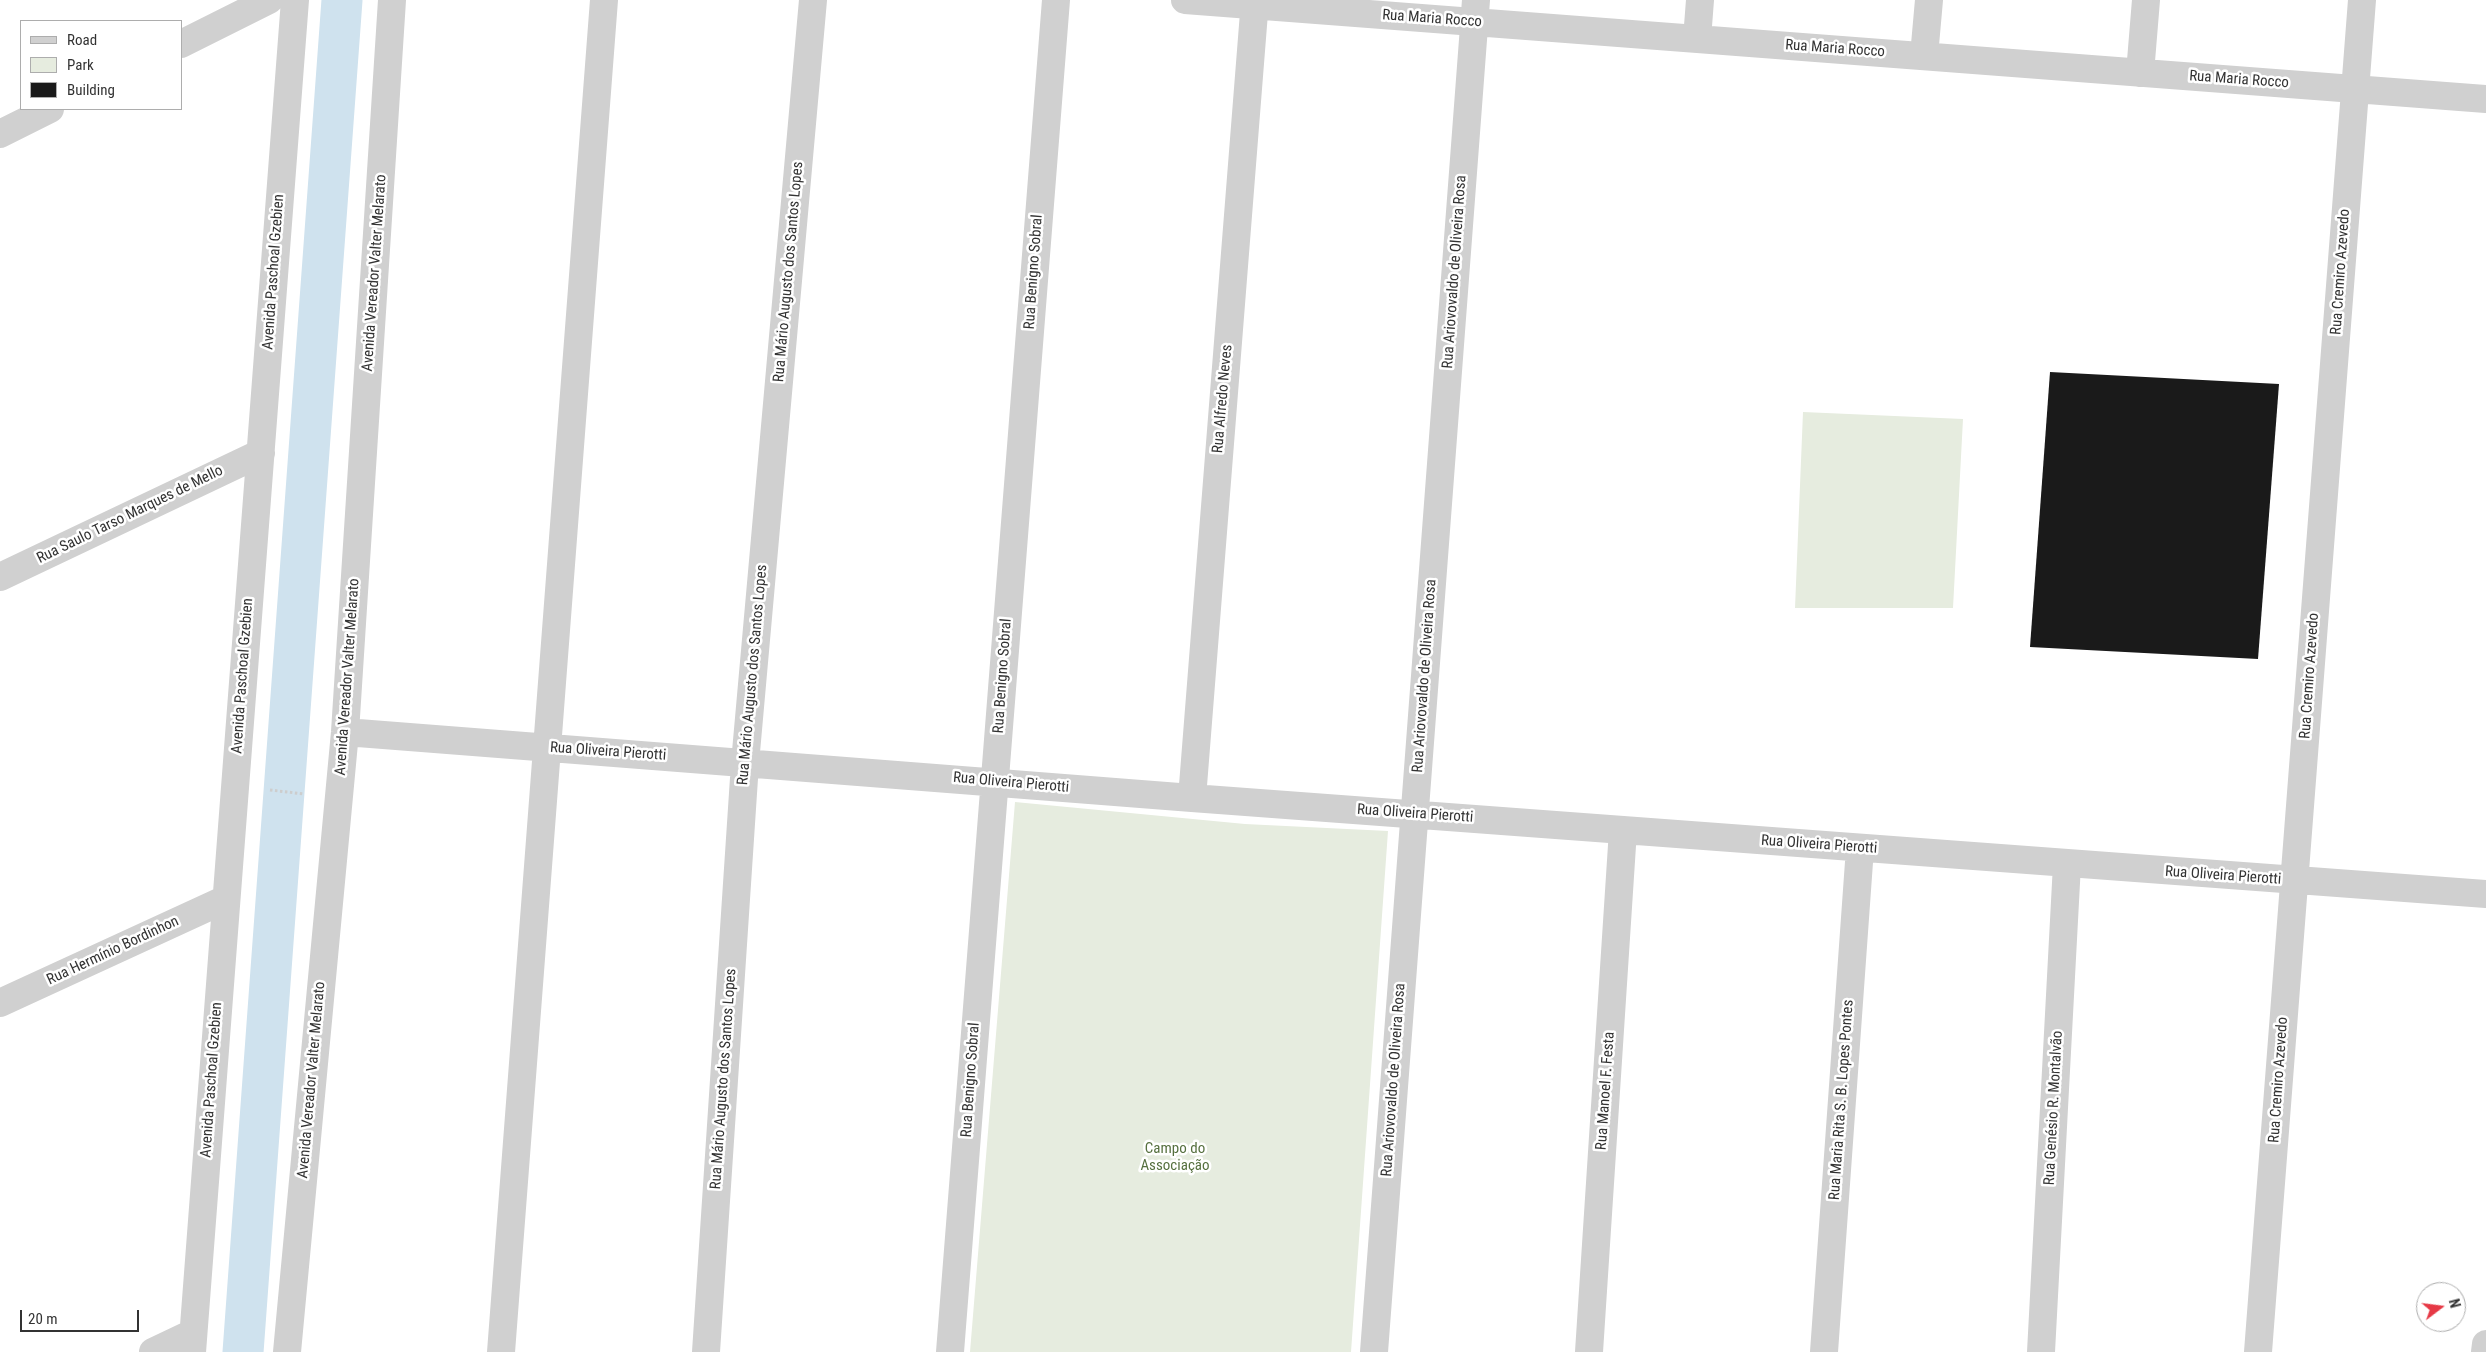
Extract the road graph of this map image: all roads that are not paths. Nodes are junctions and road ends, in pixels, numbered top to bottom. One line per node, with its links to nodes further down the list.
1 (269, 0): 15 (street)
2 (295, 0): 22 (street, Avenida Paschoal Gzebien)
3 (392, 0): 24 (street, Avenida Vereador Valter Melarato)
4 (604, 0): 25 (street)
5 (814, 0): 26 (street, Rua Mário Augusto dos Santos Lopes)
6 (1056, 0): 27 (street, Rua Benigno Sobral)
7 (1185, 0): 12 (street, Rua Maria Rocco)
8 (1700, 0): 14 (street)
9 (1929, 0): 16 (street)
10 (2146, 0): 17 (street)
11 (2362, 0): 18 (street, Rua Cremiro Azevedo)
12 (1255, 3): 13 (street, Rua Maria Rocco); 28 (street, Rua Alfredo Neves)
13 (1475, 11): 14 (street, Rua Maria Rocco); 29 (street, Rua Ariovovaldo de Oliveira Rosa)
14 (1697, 39): 16 (street, Rua Maria Rocco)
15 (182, 44)
16 (1924, 56): 17 (street, Rua Maria Rocco)
17 (2140, 73): 18 (street, Rua Maria Rocco)
18 (2355, 89): 19 (street, Rua Maria Rocco); 33 (street, Rua Cremiro Azevedo)
19 (2486, 99)
20 (48, 110): 21 (street)
21 (0, 134)
22 (261, 453): 23 (street, Rua Saulo Tarso Marques de Mello); 35 (street, Avenida Paschoal Gzebien)
23 (0, 577)
24 (345, 732): 25 (street, Rua Oliveira Pierotti); 40 (street, Avenida Vereador Valter Melarato)
25 (547, 748): 26 (street, Rua Oliveira Pierotti); 41 (street)
26 (745, 763): 27 (street, Rua Oliveira Pierotti); 42 (street, Rua Mário Augusto dos Santos Lopes)
27 (994, 782): 28 (street, Rua Oliveira Pierotti); 43 (street, Rua Benigno Sobral)
28 (1192, 798): 29 (street, Rua Oliveira Pierotti)
29 (1414, 814): 30 (street, Rua Oliveira Pierotti); 44 (street, Rua Ariovovaldo de Oliveira Rosa)
30 (1623, 830): 31 (street, Rua Oliveira Pierotti); 45 (street, Rua Manoel F. Festa)
31 (1860, 848): 32 (street, Rua Oliveira Pierotti); 46 (street, Rua Maria Rita S. B. Lopes Pontes)
32 (2067, 864): 33 (street, Rua Oliveira Pierotti); 47 (street, Rua Genésio R. Montalvão)
33 (2295, 882): 34 (street, Rua Oliveira Pierotti); 48 (street, Rua Cremiro Azevedo)
34 (2486, 894)
35 (226, 899): 36 (street, Rua Hermínio Bordinhon); 37 (street, Avenida Paschoal Gzebien)
36 (0, 1003)
37 (192, 1342): 39 (street)
38 (2486, 1344): 49 (street)
39 (153, 1352)
40 (287, 1352)
41 (502, 1352)
42 (706, 1352)
43 (950, 1352)
44 (1374, 1352)
45 (1589, 1352)
46 (1824, 1352)
47 (2041, 1352)
48 (2258, 1352)
49 (2485, 1352)

